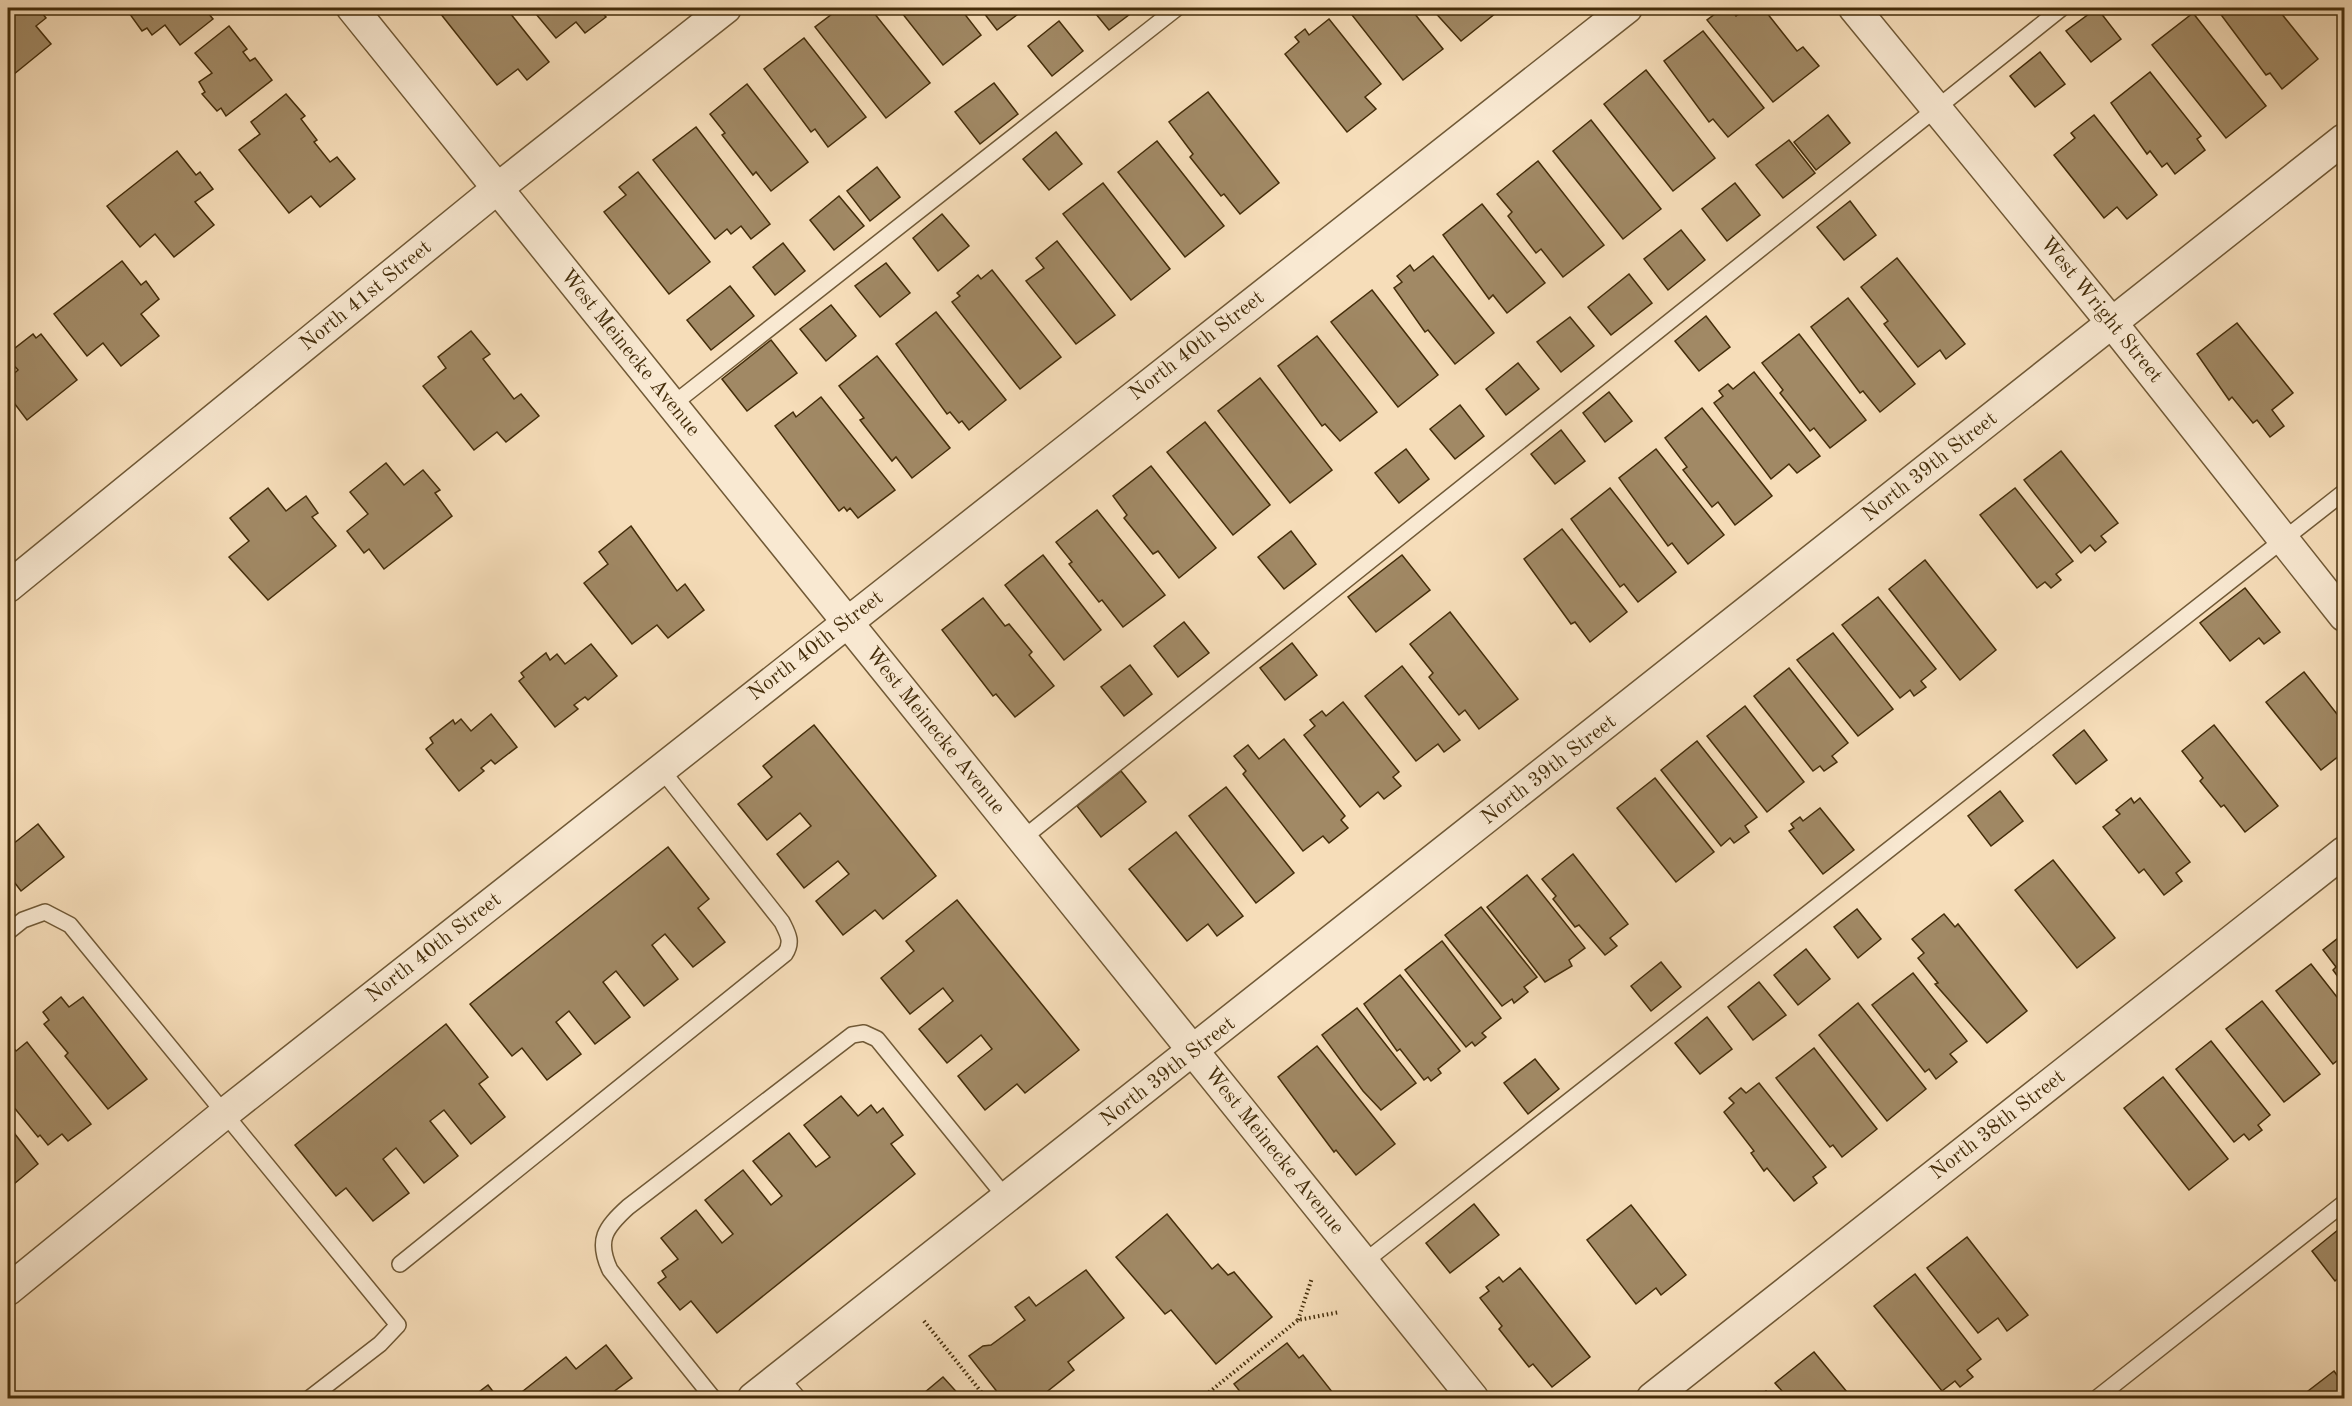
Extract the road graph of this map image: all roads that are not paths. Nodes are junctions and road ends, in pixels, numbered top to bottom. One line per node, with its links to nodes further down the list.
1 (352, 8): 9 (street, West Meinecke Avenue)
2 (726, 8): 9 (street, North 41st Street)
3 (1177, 8): 11 (lane)
4 (1627, 8): 16 (street, North 40th Street)
5 (1854, 8): 7 (street, West Wright Street)
6 (2062, 8): 7 (lane)
7 (1935, 108): 10 (street, West Wright Street); 18 (lane)
8 (2344, 139): 10 (street, North 39th Street)
9 (498, 188): 11 (street, West Meinecke Avenue); 14 (street, North 41st Street)
10 (2112, 323): 13 (street, West Wright Street); 21 (street, North 39th Street)
11 (672, 405): 16 (street, West Meinecke Avenue)
12 (2344, 492): 13 (lane)
13 (2284, 540): 15 (street, West Wright Street); 25 (lane)
14 (8, 587)
15 (2344, 616)
16 (847, 622): 17 (street, North 40th Street); 18 (street, West Meinecke Avenue)
17 (661, 769): 22 (street, North 40th Street); 26 (lane)
18 (1022, 839): 21 (street, West Meinecke Avenue)
19 (2344, 852): 33 (street, North 38th Street)
20 (8, 932): 22 (lane)
21 (1194, 1052): 23 (street, North 39th Street); 25 (street, West Meinecke Avenue)
22 (224, 1114): 27 (street, North 40th Street); 29 (lane)
23 (1007, 1199): 28 (street, North 39th Street); 30 (lane)
24 (2344, 1203): 34 (lane)
25 (1364, 1262): 32 (street, West Meinecke Avenue)
26 (400, 1264)
27 (8, 1290)
28 (789, 1388): 31 (street, North 39th Street)
29 (310, 1398)
30 (713, 1398)
31 (753, 1398)
32 (1473, 1398)
33 (1652, 1398)
34 (2097, 1398)

